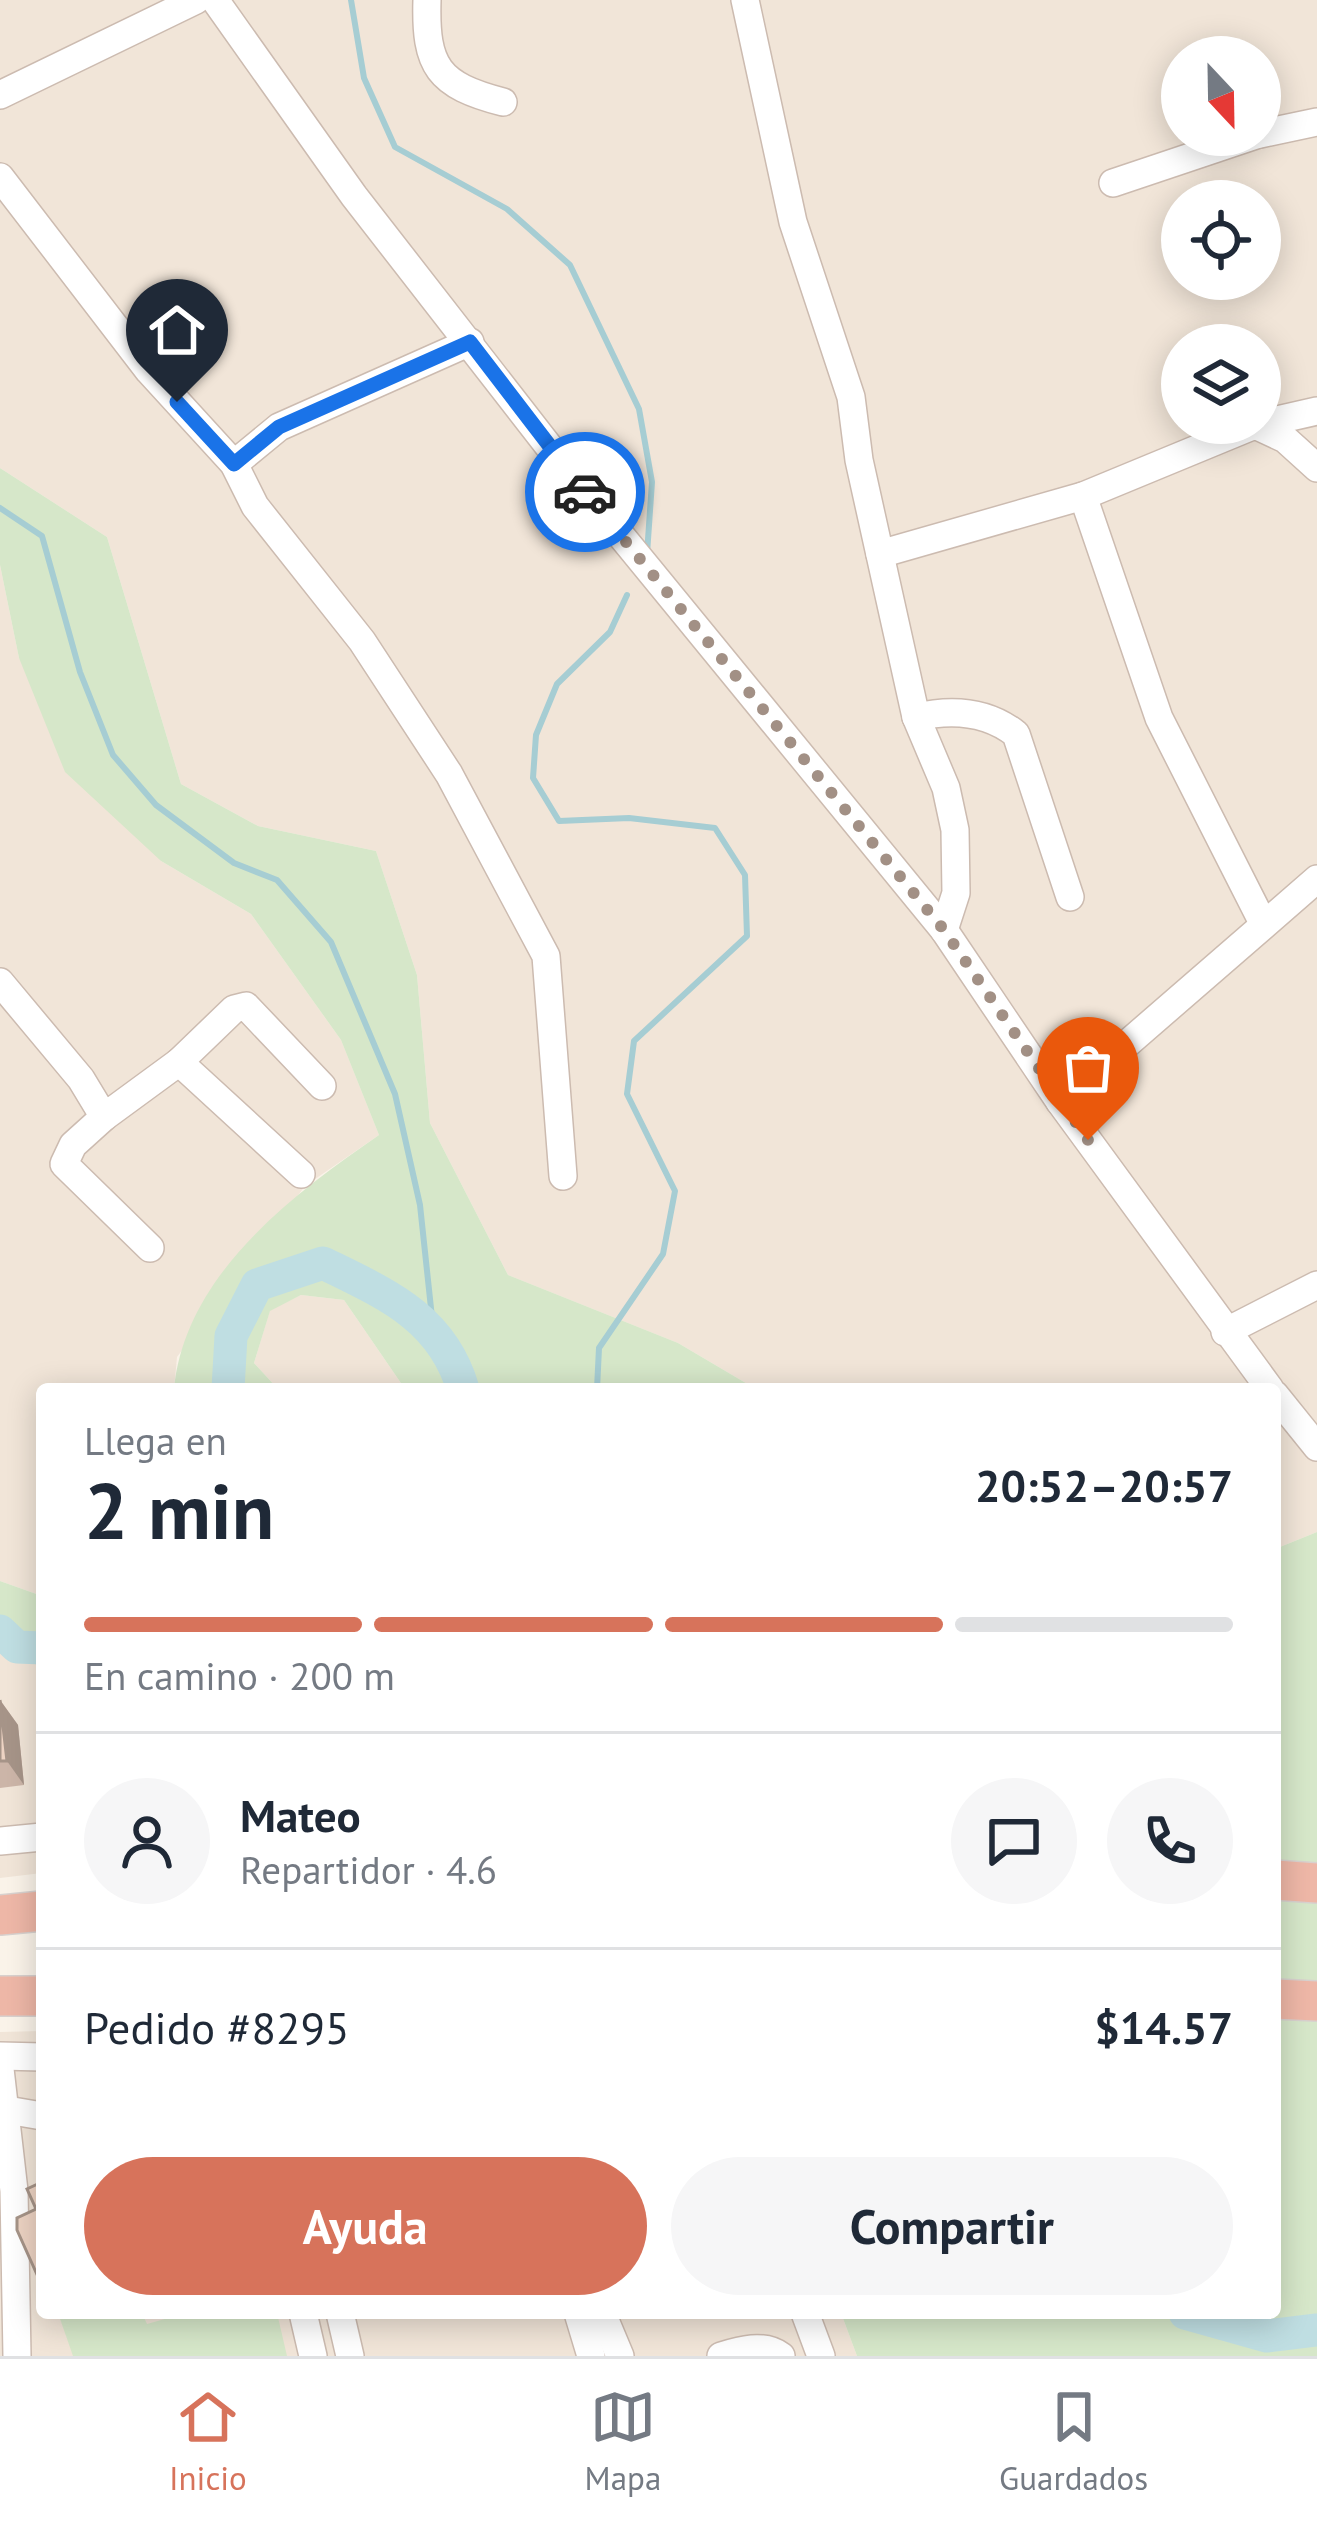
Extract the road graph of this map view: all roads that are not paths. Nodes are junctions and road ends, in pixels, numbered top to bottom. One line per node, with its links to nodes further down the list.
1 (196, 0): 5 (street)
2 (214, 0): 12 (street)
3 (427, 0): 6 (street)
4 (745, 0): 20 (street)
5 (0, 95)
6 (503, 102)
7 (1317, 122): 8 (street)
8 (1281, 129)
9 (1192, 156): 11 (street)
10 (0, 177): 17 (street)
11 (1112, 183)
12 (470, 342): 17 (street); 25 (street)
13 (1317, 410): 14 (street)
14 (1281, 419)
15 (1281, 437): 18 (street)
16 (1209, 444): 19 (street)
17 (234, 464): 32 (street)
18 (1317, 468)
19 (1083, 496): 20 (street); 24 (street)
20 (880, 554): 21 (street)
21 (916, 716): 23 (street); 25 (street)
22 (1317, 879): 24 (street)
23 (1070, 897)
24 (1263, 923): 29 (street)
25 (944, 930): 29 (street)
26 (0, 982): 30 (street)
27 (179, 1062): 28 (street); 30 (street); 31 (street)
28 (322, 1086)
29 (1060, 1102): 35 (street)
30 (104, 1117): 33 (street)
31 (301, 1174)
32 (563, 1176)
33 (150, 1248)
34 (1317, 1285): 35 (street)
35 (1225, 1332): 36 (street)
36 (1266, 1383)
37 (1281, 1402): 38 (street)
38 (1317, 1447)
39 (36, 1838): 40 (street)
40 (0, 1841)
41 (1281, 1880): 42 (highway)
42 (1317, 1882)
43 (36, 1912): 44 (highway)
44 (0, 1915)
45 (0, 1996): 46 (highway)
46 (36, 1996)
47 (1281, 2000): 48 (highway)
48 (1317, 2001)
49 (0, 2056): 50 (street)
50 (36, 2057)
51 (0, 2069): 52 (street)
52 (30, 2119): 57 (street)
53 (305, 2319): 58 (street)
54 (341, 2319): 59 (street)
55 (807, 2319): 63 (street)
56 (592, 2328): 60 (street)
57 (17, 2356)
58 (314, 2356)
59 (350, 2356)
60 (620, 2356)
61 (721, 2356): 62 (street)
62 (781, 2356)
63 (821, 2356)

